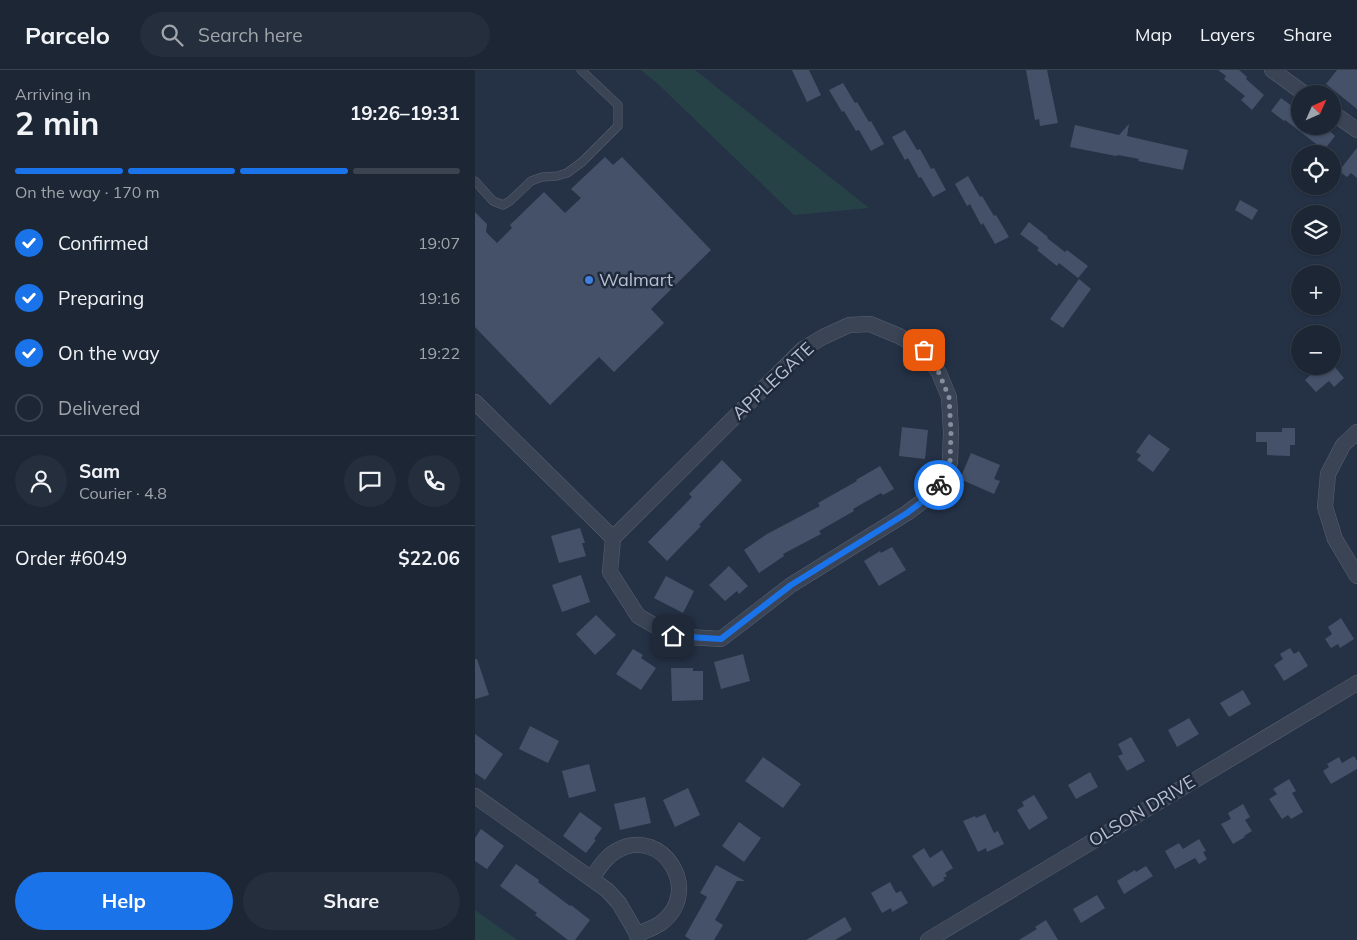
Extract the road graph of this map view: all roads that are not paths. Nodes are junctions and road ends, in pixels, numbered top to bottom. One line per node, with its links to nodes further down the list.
1 (581, 70): 6 (lane)
2 (1272, 70): 3 (street)
3 (1293, 85)
4 (1341, 119): 5 (street)
5 (1357, 130)
6 (475, 181)
7 (475, 402): 9 (street)
8 (1357, 432): 10 (street)
9 (613, 538): 9 (street, APPLEGATE)
10 (1357, 576)
11 (1357, 683): 15 (street, OLSON DRIVE)
12 (475, 796): 13 (street)
13 (592, 878): 14 (street); 14 (street)
14 (637, 937)
15 (928, 940)

